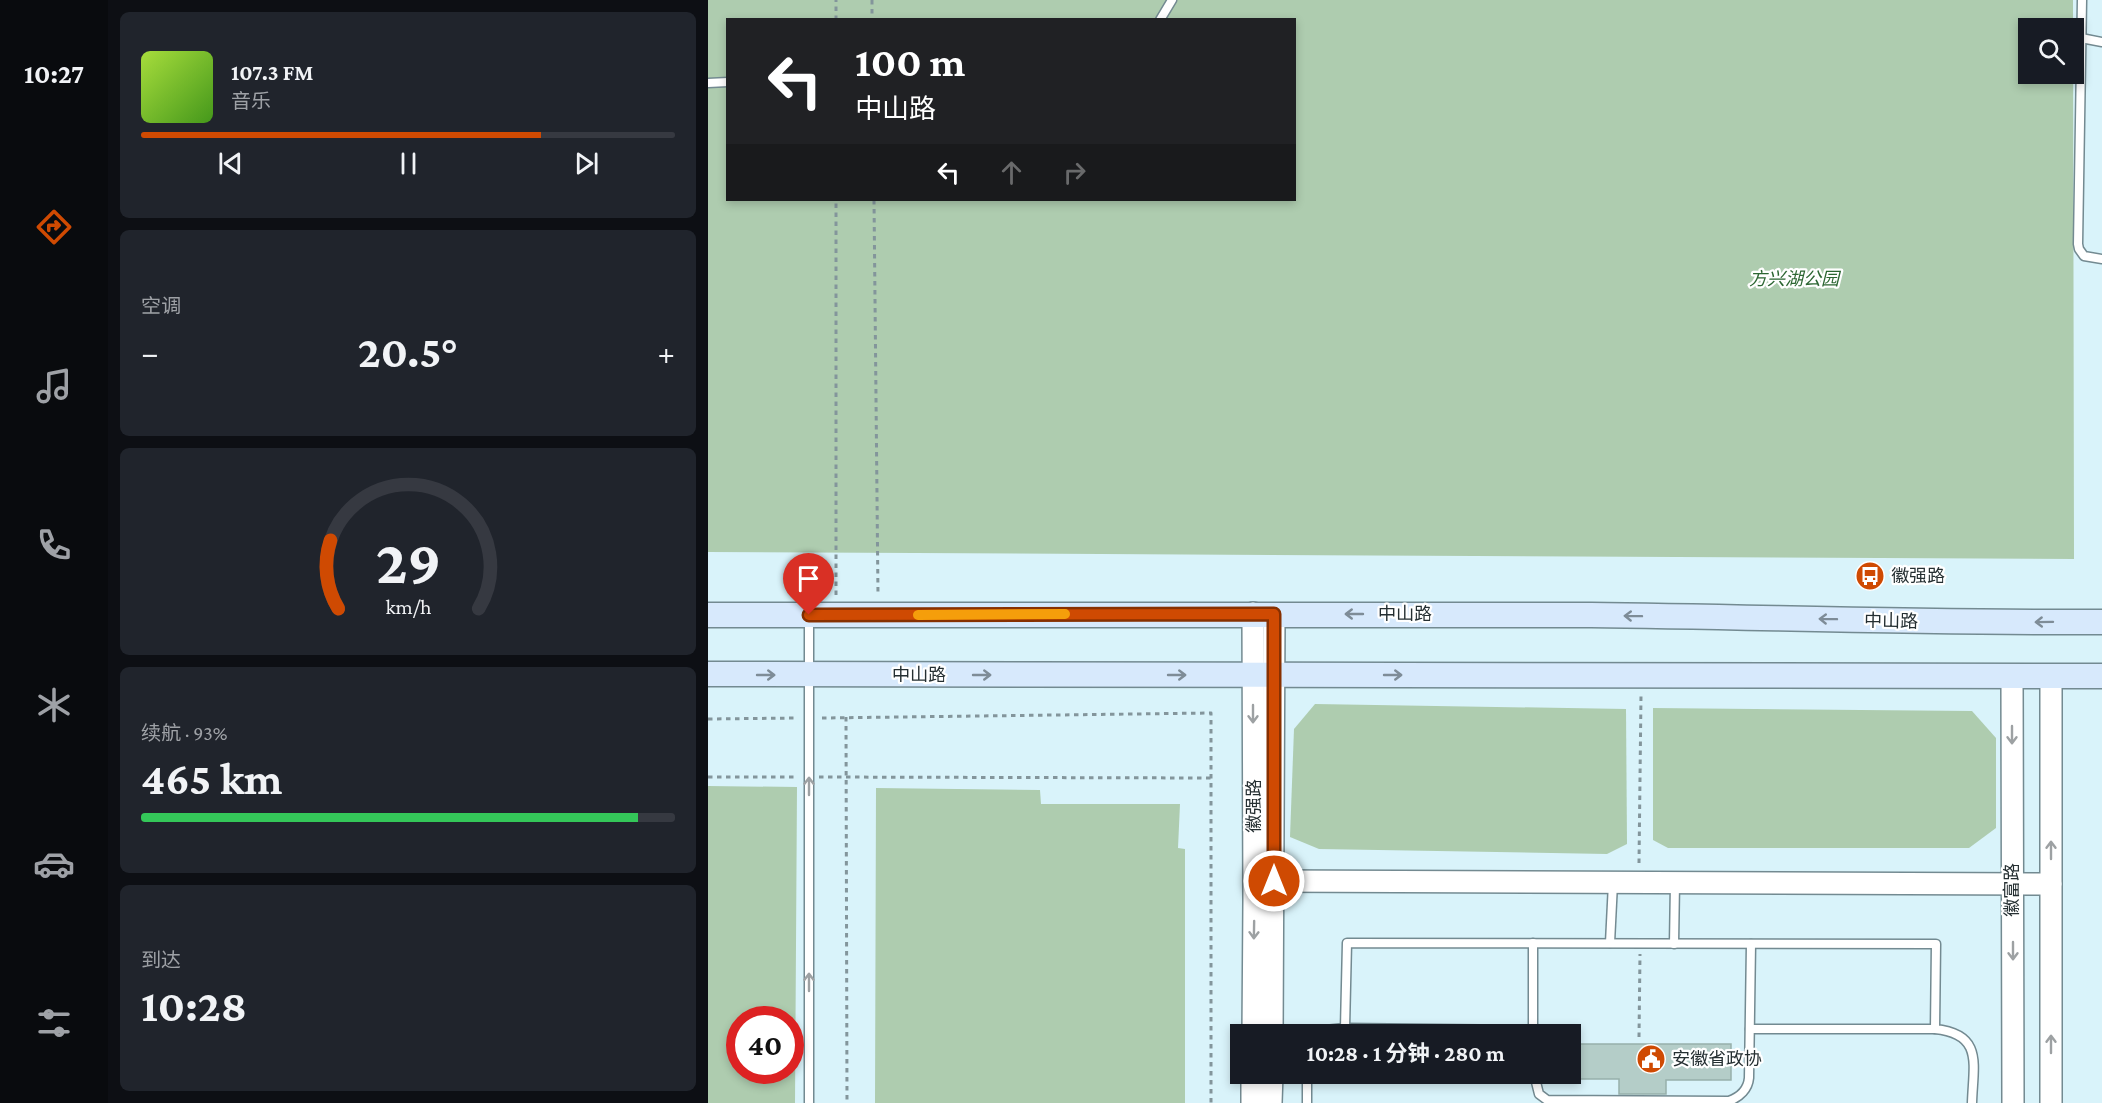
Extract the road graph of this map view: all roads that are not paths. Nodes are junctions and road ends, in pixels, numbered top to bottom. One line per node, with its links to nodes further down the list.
1 (1172, 0): 3 (lane)
2 (2082, 0): 4 (lane)
3 (1161, 18)
4 (2082, 18)
5 (2084, 39): 6 (lane)
6 (2102, 42)
7 (726, 82): 8 (lane)
8 (708, 83)
9 (2080, 84): 10 (lane)
10 (2102, 259)
11 (1264, 613): 13 (main road, 中山路); 14 (main road, 中山路, one-way to 11); 17 (street, 徽强路)
12 (708, 615): 13 (main road, 中山路)
13 (809, 615): 16 (lane)
14 (2102, 622)
15 (708, 674): 16 (main road, 中山路, one-way to 16)
16 (809, 675): 17 (main road, 中山路, one-way to 17); 40 (lane, one-way to 16)
17 (1263, 675): 18 (main road, 中山路, one-way to 18); 21 (street, 徽强路)
18 (2012, 676): 19 (main road, 中山路); 24 (street, 徽富路, one-way to 24)
19 (2050, 676): 20 (main road, 中山路); 25 (street, one-way to 19)
20 (2102, 676)
21 (1264, 881): 22 (street); 30 (street, 徽强路, one-way to 30); 31 (street, 徽强路)
22 (1613, 882): 23 (street); 27 (lane)
23 (1675, 883): 24 (street); 28 (lane)
24 (2013, 884): 25 (street); 45 (street, 徽富路, one-way to 45)
25 (2050, 884): 46 (street, one-way to 25)
26 (1533, 943): 27 (lane); 32 (lane); 33 (lane)
27 (1610, 943): 28 (lane)
28 (1674, 944): 29 (lane)
29 (1751, 944): 34 (lane); 35 (lane)
30 (1254, 1024)
31 (1271, 1024)
32 (1343, 1024)
33 (1533, 1024)
34 (1750, 1029): 35 (lane); 39 (lane)
35 (1935, 1029): 44 (lane)
36 (1252, 1084): 41 (street)
37 (1272, 1084): 42 (street)
38 (1307, 1084): 43 (lane)
39 (1536, 1084)
40 (809, 1103)
41 (1252, 1103)
42 (1271, 1103)
43 (1307, 1103)
44 (1972, 1103)
45 (2013, 1103)
46 (2050, 1103)

